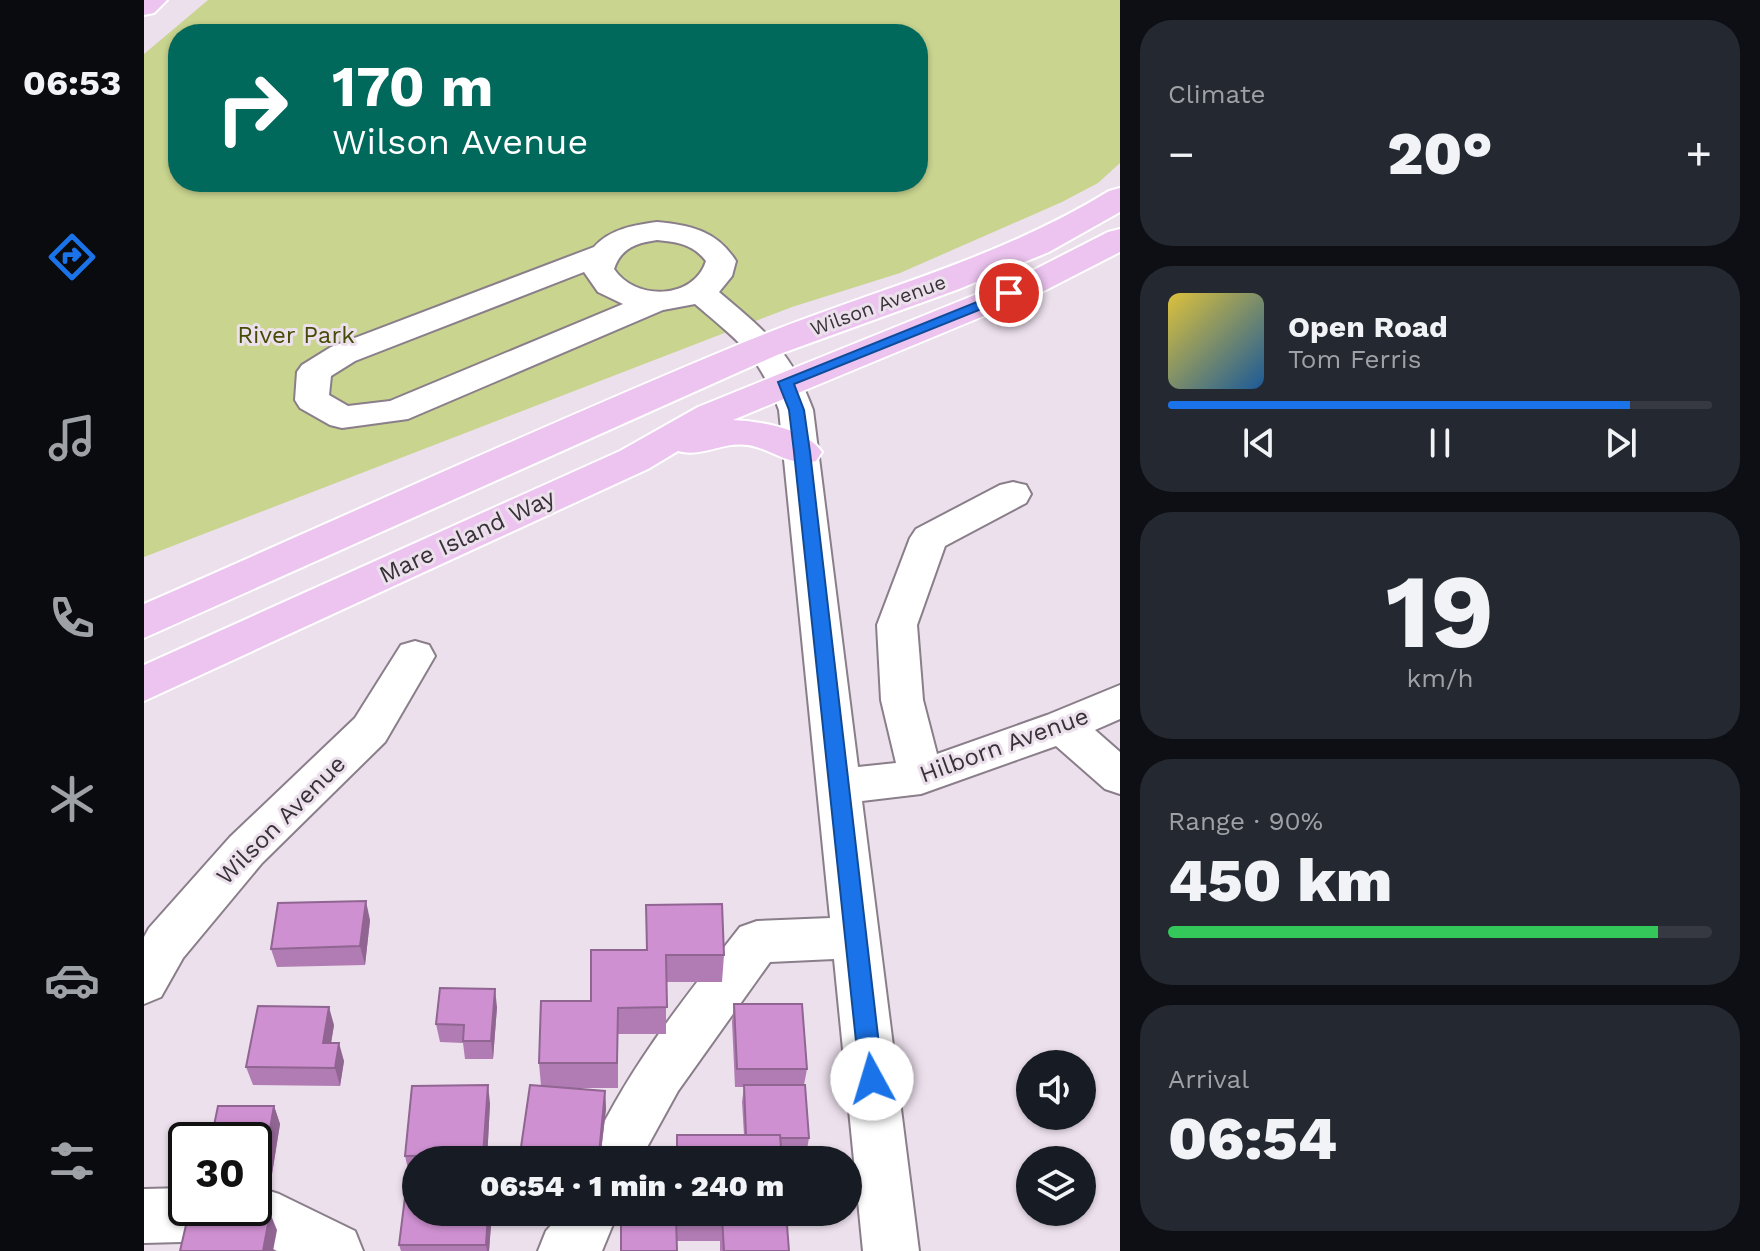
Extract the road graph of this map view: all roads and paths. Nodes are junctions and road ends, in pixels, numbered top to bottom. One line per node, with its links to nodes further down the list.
1 (154, 0): 2 (main road)
2 (144, 7)
3 (1120, 198): 7 (main road, Wilson Avenue)
4 (1120, 239): 7 (main road, Wilson Avenue)
5 (602, 254): 6 (street); 6 (street); 6 (street)
6 (680, 296): 7 (street)
7 (775, 364): 8 (street); 9 (main road, Mare Island Way); 11 (main road)
8 (802, 452): 9 (main road); 18 (street)
9 (634, 460): 13 (main road, Mare Island Way)
10 (1013, 494): 16 (street)
11 (144, 622)
12 (415, 656): 20 (street, Wilson Avenue)
13 (144, 684)
14 (1120, 701): 15 (street, Hilborn Avenue)
15 (1062, 727): 16 (street, Hilborn Avenue); 17 (street)
16 (921, 777): 18 (street, Hilborn Avenue)
17 (1120, 777)
18 (838, 787): 19 (street)
19 (856, 937): 21 (street); 26 (street)
20 (144, 982)
21 (619, 1146)
22 (144, 1216): 24 (street)
23 (585, 1226): 25 (street)
24 (335, 1251)
25 (566, 1251)
26 (891, 1251)

